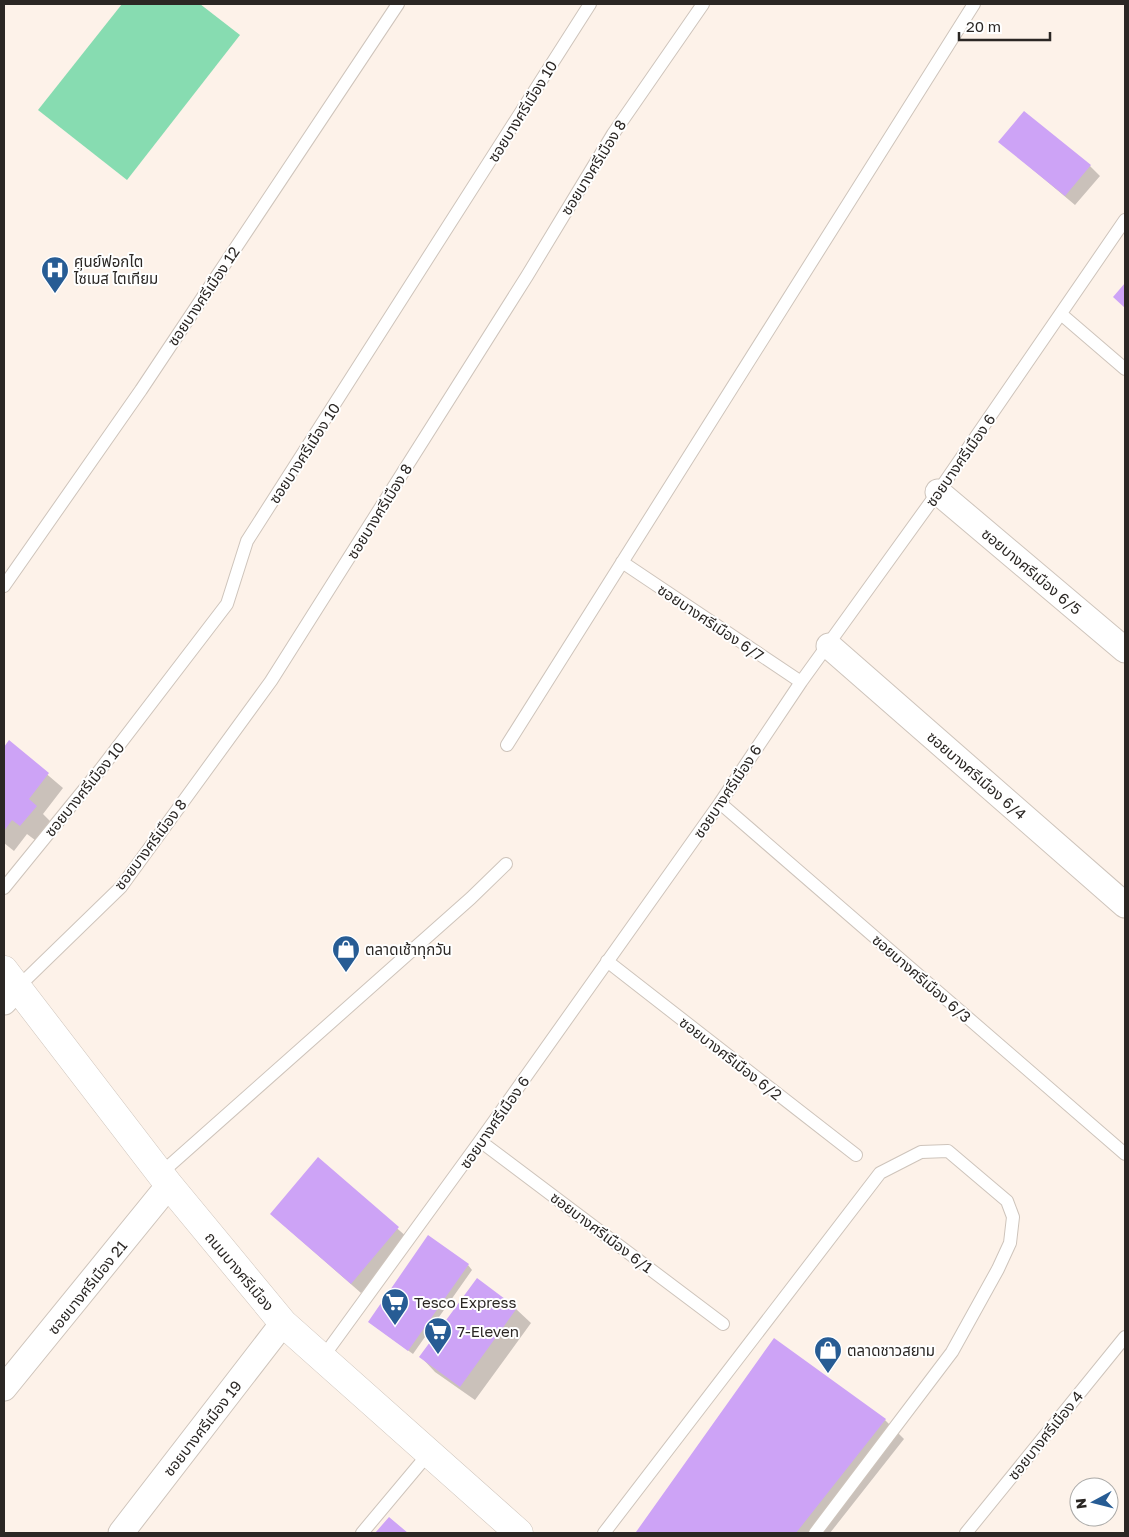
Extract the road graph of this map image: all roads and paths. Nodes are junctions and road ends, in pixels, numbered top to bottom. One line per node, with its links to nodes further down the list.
1 (398, 4): 10 (lane, ซอยบางศรีเมือง 12)
2 (590, 4): 17 (lane, ซอยบางศรีเมือง 10)
3 (703, 4): 20 (lane, ซอยบางศรีเมือง 8)
4 (974, 4): 9 (lane)
5 (1125, 220): 6 (lane, ซอยบางศรีเมือง 6)
6 (1061, 314): 7 (lane); 8 (lane, ซอยบางศรีเมือง 6)
7 (1125, 368)
8 (938, 492): 11 (lane, ซอยบางศรีเมือง 6); 12 (street, ซอยบางศรีเมือง 6/5)
9 (622, 562): 13 (lane, ซอยบางศรีเมือง 6/7); 14 (lane)
10 (4, 586)
11 (829, 646): 13 (lane, ซอยบางศรีเมือง 6); 18 (street, ซอยบางศรีเมือง 6/4)
12 (1125, 650)
13 (801, 682): 15 (lane, ซอยบางศรีเมือง 6)
14 (507, 745)
15 (720, 803): 19 (lane, ซอยบางศรีเมือง 6); 22 (lane, ซอยบางศรีเมือง 6/3)
16 (506, 864): 24 (lane)
17 (4, 888)
18 (1125, 905)
19 (607, 961): 21 (lane, ซอยบางศรีเมือง 6); 23 (lane, ซอยบางศรีเมือง 6/2)
20 (8, 987): 24 (street, ถนนบางศรีเมือง)
21 (480, 1141): 26 (lane, ซอยบางศรีเมือง 6/1); 28 (lane, ซอยบางศรีเมือง 6)
22 (1125, 1154)
23 (856, 1155)
24 (165, 1180): 25 (street, ถนนบางศรีเมือง); 29 (street, ซอยบางศรีเมือง 21)
25 (283, 1323): 28 (street, ถนนบางศรีเมือง); 31 (street, ซอยบางศรีเมือง 19)
26 (724, 1324)
27 (1125, 1337): 36 (lane, ซอยบางศรีเมือง 4)
28 (323, 1357): 30 (street, ถนนบางศรีเมือง)
29 (4, 1388)
30 (428, 1453): 32 (lane); 33 (street, ถนนบางศรีเมือง)
31 (121, 1533)
32 (362, 1533)
33 (519, 1533)
34 (604, 1533): 35 (lane)
35 (815, 1533)
36 (966, 1533)

